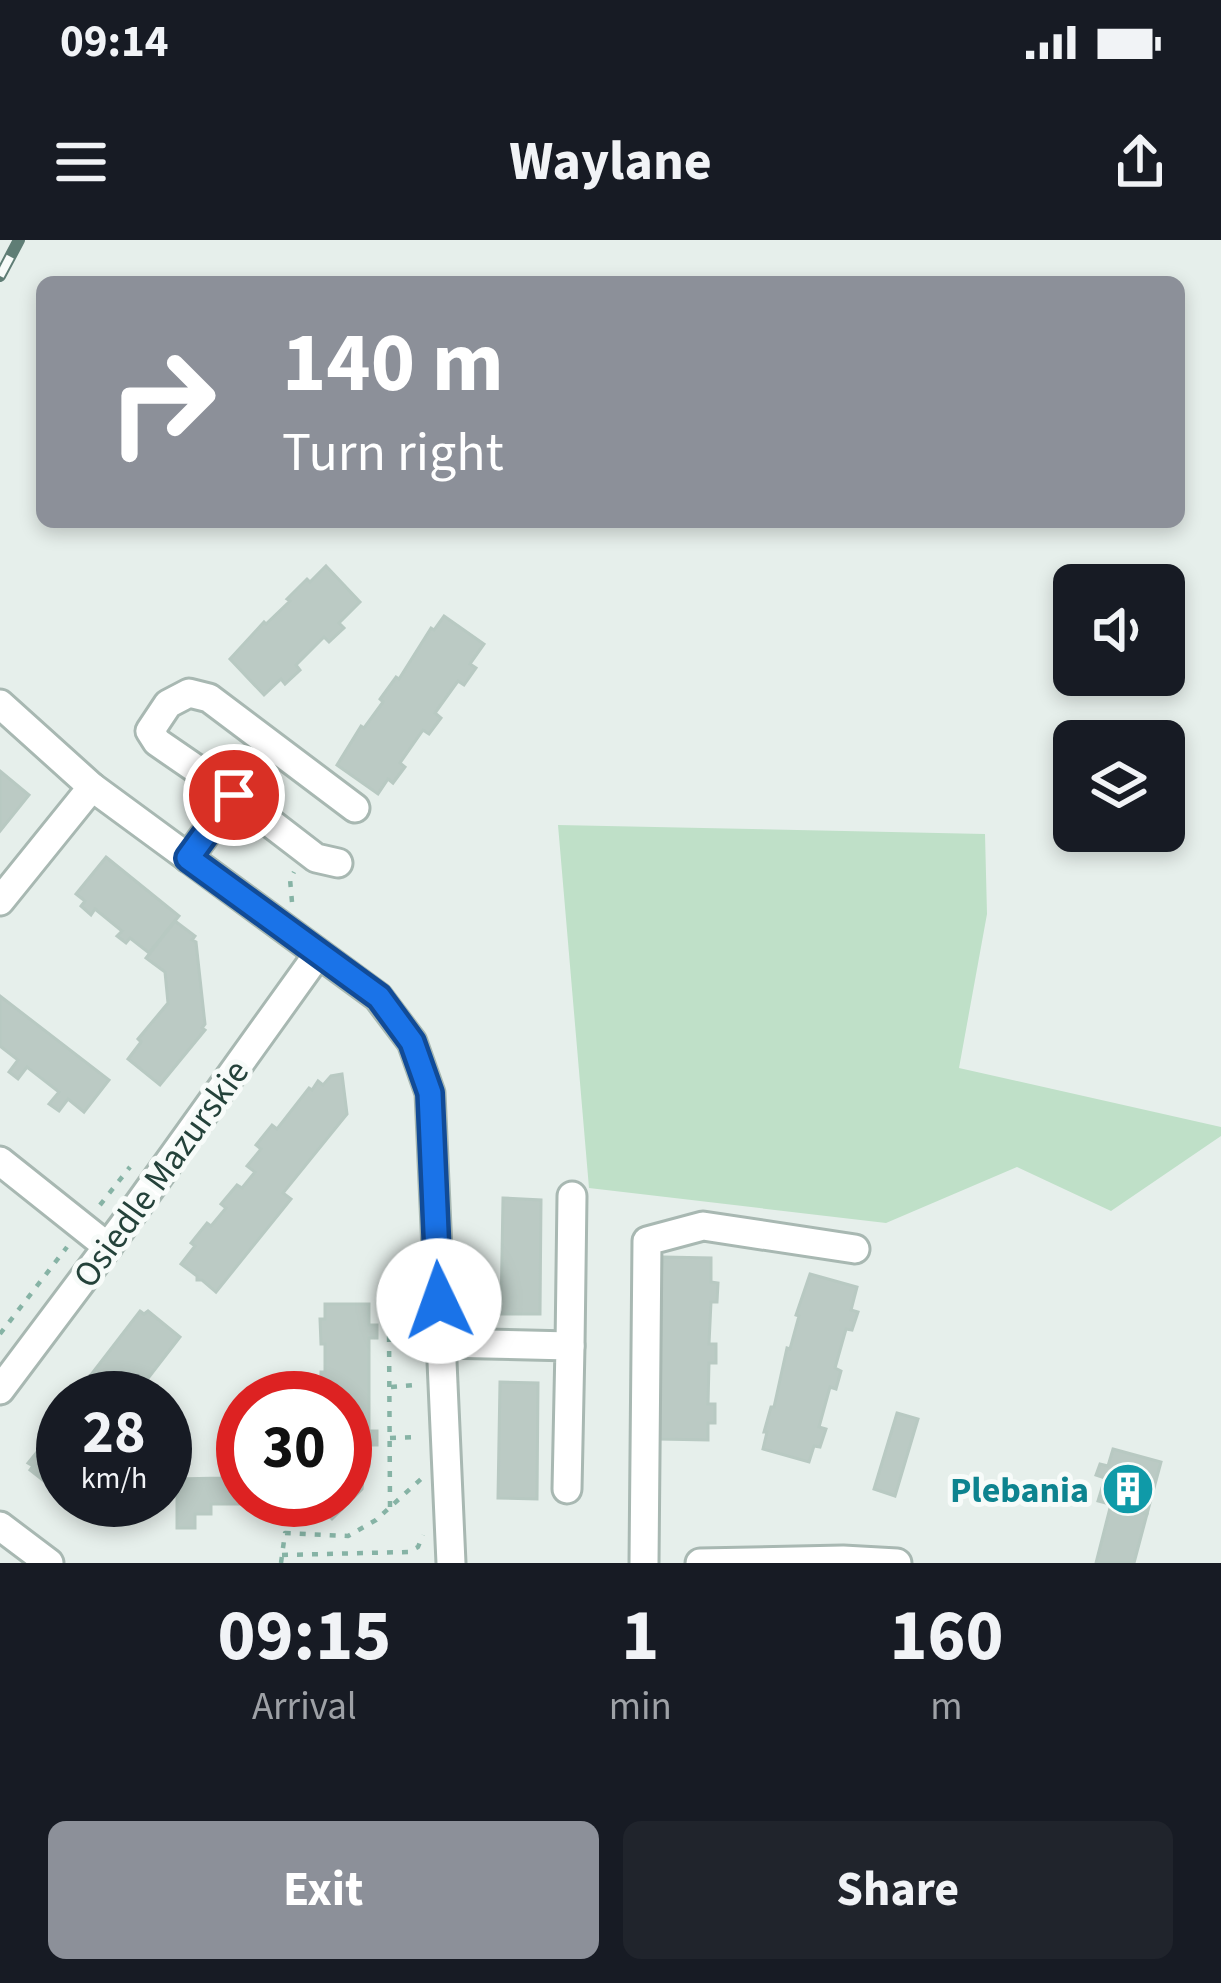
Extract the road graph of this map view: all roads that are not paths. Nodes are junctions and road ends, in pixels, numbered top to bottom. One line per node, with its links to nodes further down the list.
1 (0, 704): 2 (street)
2 (92, 787): 5 (street); 7 (street)
3 (234, 795): 4 (street); 5 (street); 6 (street)
4 (355, 808)
5 (188, 858): 8 (street)
6 (338, 863)
7 (0, 901)
8 (318, 955): 11 (street, Osiedle Mazurskie); 13 (street)
9 (0, 1161): 11 (street)
10 (572, 1196): 14 (street)
11 (108, 1247): 15 (street, Osiedle Mazurskie)
12 (855, 1249): 20 (street)
13 (431, 1337): 14 (street); 19 (street)
14 (570, 1346): 16 (street)
15 (0, 1390)
16 (567, 1489)
17 (0, 1526): 18 (street)
18 (49, 1563)
19 (451, 1563)
20 (644, 1563)
21 (700, 1563): 22 (street)
22 (897, 1563)

